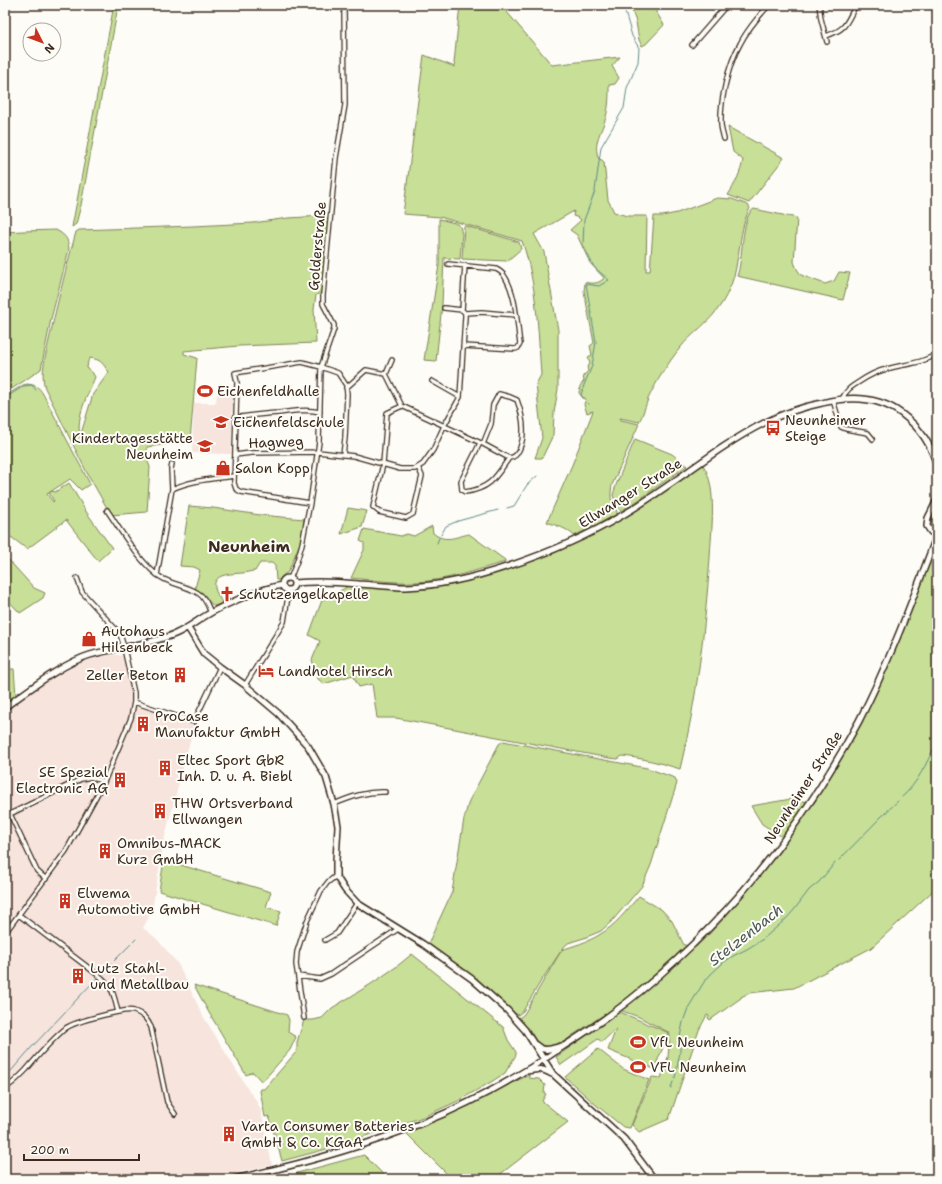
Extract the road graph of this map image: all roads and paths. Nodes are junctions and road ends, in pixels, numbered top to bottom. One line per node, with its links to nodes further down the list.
1 (344, 5): 18 (street, Golderstraße)
2 (724, 5): 8 (street)
3 (769, 5): 9 (street)
4 (819, 5): 6 (street)
5 (856, 5): 6 (street)
6 (826, 36): 7 (street)
7 (827, 42)
8 (692, 45)
9 (724, 139)
10 (448, 264): 11 (street)
11 (465, 265): 13 (street); 14 (street)
12 (444, 308): 13 (street)
13 (463, 311): 14 (street); 15 (street)
14 (516, 315): 15 (street)
15 (463, 346): 22 (street)
16 (937, 354): 23 (street)
17 (392, 360): 19 (street)
18 (321, 367): 21 (street); 26 (street, Golderstraße); 27 (street)
19 (386, 374): 21 (street); 25 (street)
20 (432, 381): 22 (street)
21 (346, 388): 33 (street)
22 (460, 397): 28 (street)
23 (842, 399): 24 (street, Ellwanger Straße); 38 (street, Ellwanger Straße)
24 (833, 400): 29 (street); 48 (street, Ellwanger Straße)
25 (402, 406): 28 (street); 36 (street)
26 (320, 412): 27 (street); 31 (street, Golderstraße)
27 (235, 418): 32 (street)
28 (444, 426): 30 (street); 37 (street)
29 (873, 439)
30 (481, 444): 34 (street); 34 (street); 34 (street)
31 (318, 452): 32 (street, Hagweg); 33 (street, Hagweg); 42 (street, Golderstraße)
32 (235, 455): 39 (street)
33 (343, 455): 36 (street, Hagweg)
34 (509, 458)
35 (172, 464): 40 (street)
36 (383, 464): 37 (street, Hagweg); 37 (street)
37 (418, 467)
38 (937, 467)
39 (234, 476): 40 (street); 42 (street)
40 (172, 489): 45 (street)
41 (937, 500): 44 (street)
42 (310, 503): 47 (street, Golderstraße)
43 (107, 510): 45 (street)
44 (937, 535): 72 (street, Neunheimer Straße)
45 (157, 575): 51 (street)
46 (77, 578): 53 (street)
47 (290, 579): 48 (street); 49 (street)
48 (294, 583): 50 (street)
49 (282, 585): 50 (street); 51 (street)
50 (289, 590): 55 (street)
51 (211, 613): 52 (street)
52 (188, 628): 53 (street); 54 (street)
53 (124, 647): 56 (street); 57 (street)
54 (220, 667): 55 (street); 56 (street)
55 (246, 685): 60 (street)
56 (134, 702): 58 (street)
57 (5, 707)
58 (104, 782): 62 (street); 62 (street)
59 (386, 792): 60 (street)
60 (334, 804): 61 (street)
61 (336, 876): 63 (street); 68 (street)
62 (46, 879): 64 (street)
63 (357, 903): 65 (street); 67 (street)
64 (19, 915): 66 (street); 69 (street)
65 (398, 929): 68 (street); 71 (street)
66 (5, 934)
67 (325, 940)
68 (298, 976): 70 (street)
69 (118, 1012): 76 (street); 77 (street)
70 (304, 1018)
71 (531, 1039): 72 (street); 73 (street)
72 (568, 1044): 73 (street, Neunheimer Straße)
73 (544, 1060): 74 (street, Neunheimer Straße); 75 (street)
74 (522, 1072): 75 (street); 78 (street, Neunheimer Straße)
75 (553, 1074): 79 (street)
76 (5, 1088)
77 (175, 1114)
78 (234, 1179)
79 (654, 1179)

